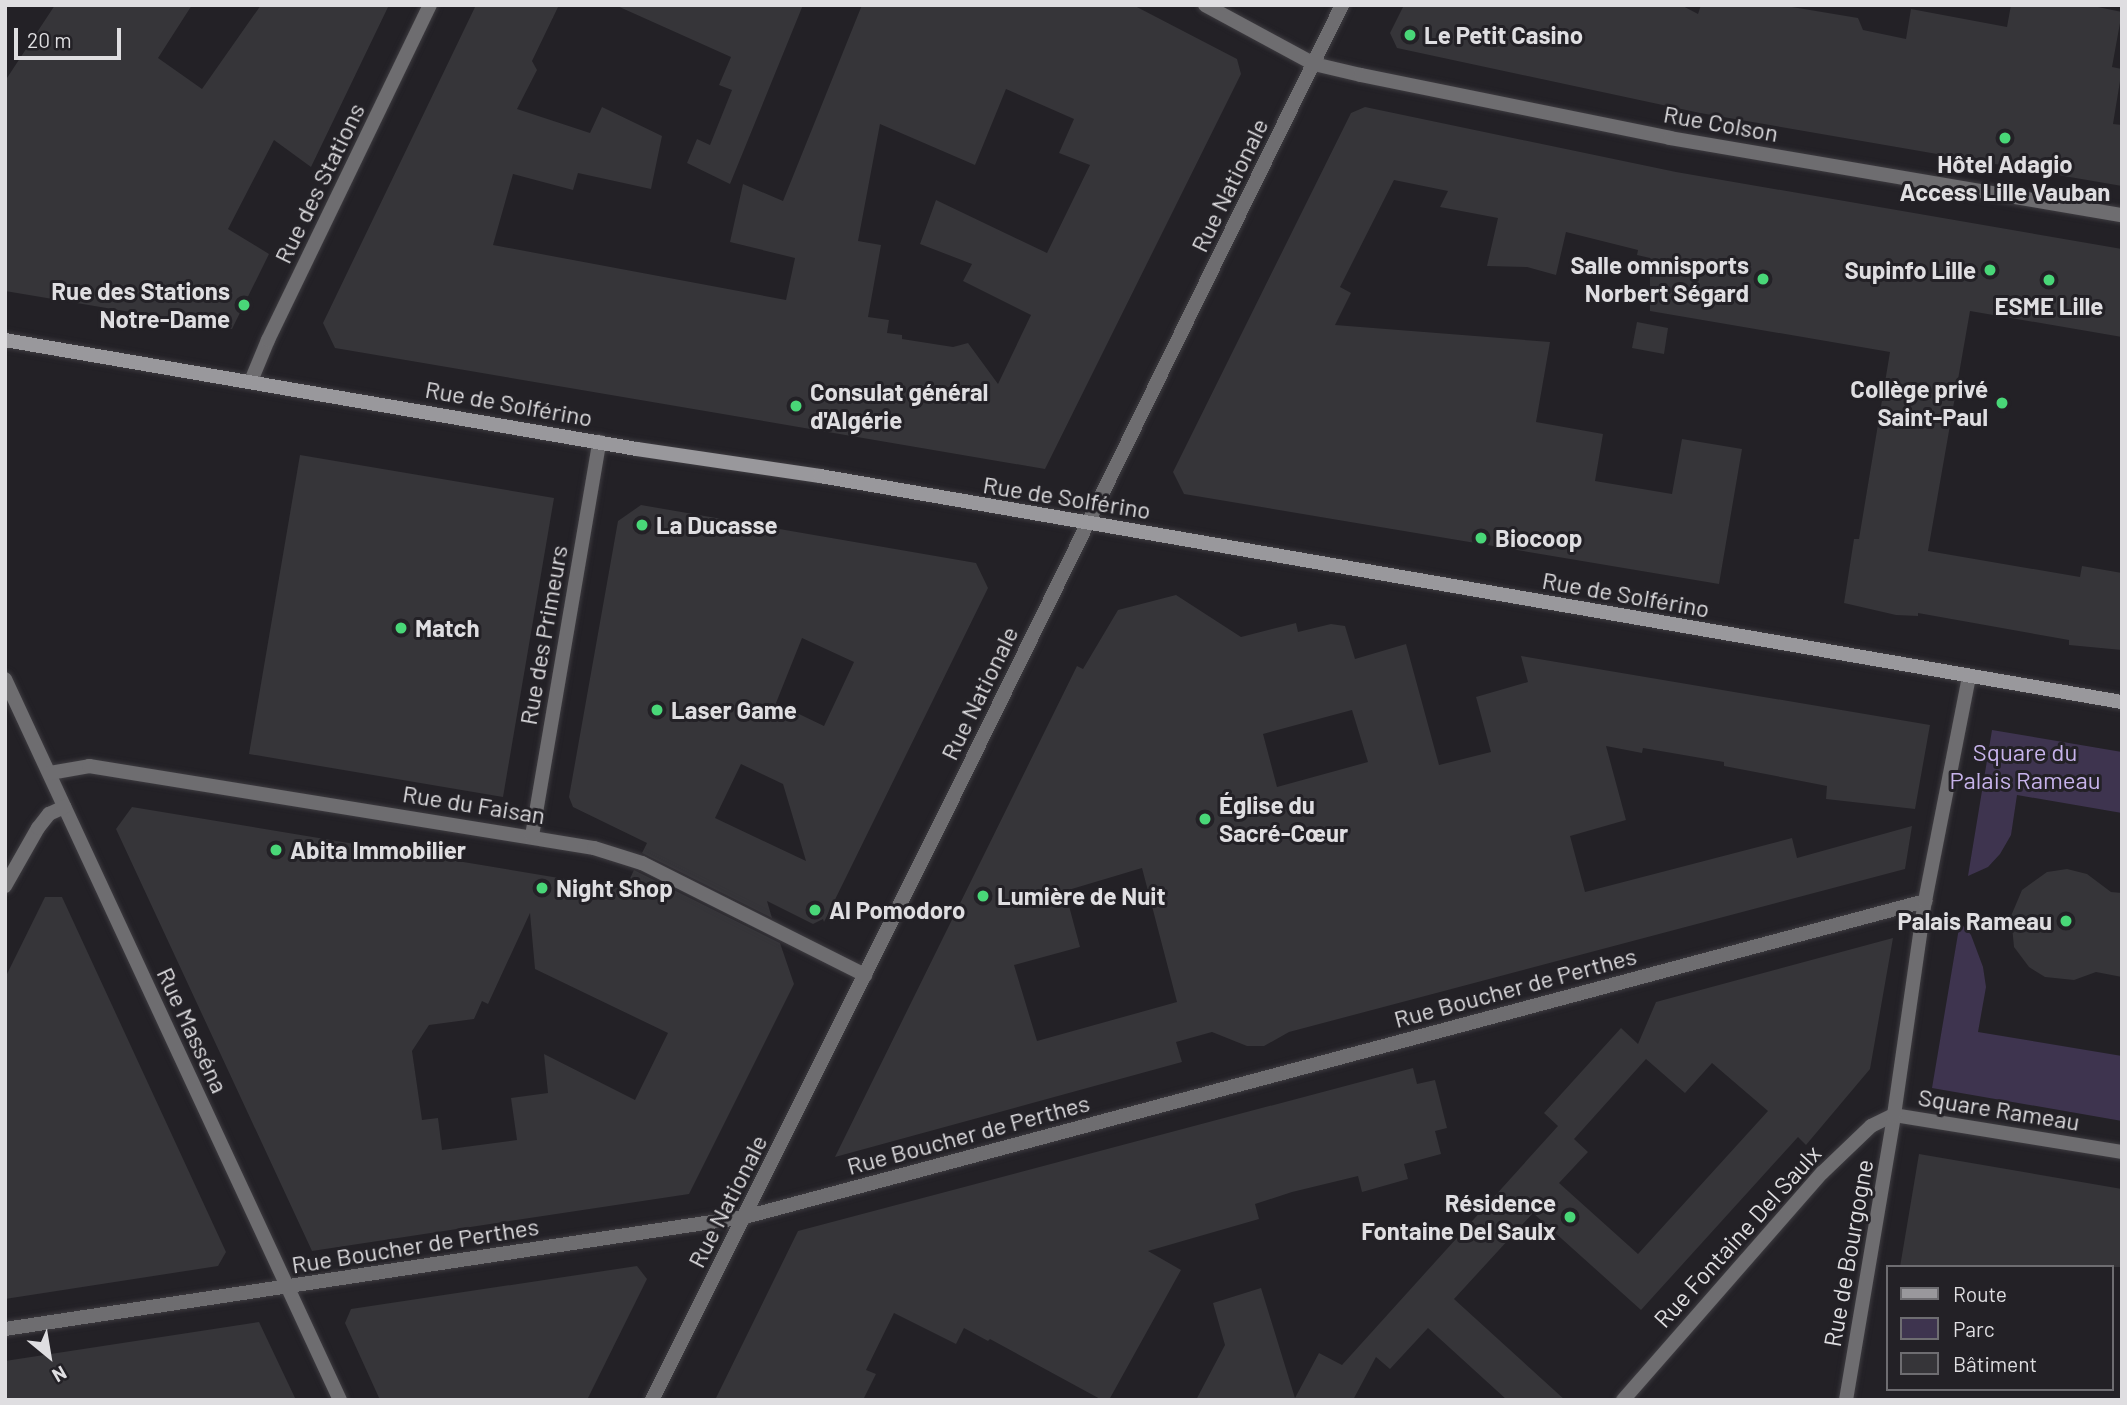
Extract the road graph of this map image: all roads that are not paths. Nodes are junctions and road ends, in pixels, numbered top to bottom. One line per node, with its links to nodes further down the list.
1 (430, 5): 7 (street, Rue des Stations)
2 (1205, 5): 4 (street, Rue Colson)
3 (1342, 5): 4 (street, Rue Nationale)
4 (1314, 64): 5 (street, Rue Colson); 9 (street, Rue Nationale)
5 (2122, 215)
6 (5, 340): 7 (main road, Rue de Solférino)
7 (251, 381): 8 (main road, Rue de Solférino)
8 (599, 442): 9 (main road, Rue de Solférino); 15 (street, Rue des Primeurs)
9 (1089, 522): 10 (main road, Rue de Solférino); 18 (street, Rue Nationale)
10 (1969, 676): 12 (main road, Rue de Solférino); 17 (street, Square Rameau)
11 (5, 679): 13 (street, Rue Masséna)
12 (2122, 702)
13 (50, 773): 14 (street, Rue Masséna); 15 (street, Rue du Faisan)
14 (64, 807): 16 (street); 22 (street, Rue Masséna)
15 (532, 836): 18 (street, Rue du Faisan)
16 (5, 886)
17 (1925, 901): 19 (street, Square Rameau); 21 (street, Rue Boucher de Perthes)
18 (865, 975): 21 (street, Rue Nationale)
19 (1894, 1115): 20 (street, Square Rameau); 26 (street, Rue Fontaine Del Saulx); 27 (street, Rue de Bourgogne)
20 (2122, 1152)
21 (745, 1217): 22 (street, Rue Boucher de Perthes); 25 (street, Rue Nationale)
22 (287, 1287): 23 (street, Rue Boucher de Perthes); 24 (street, Rue Masséna)
23 (5, 1329)
24 (340, 1400)
25 (652, 1400)
26 (1623, 1400)
27 (1846, 1400)

